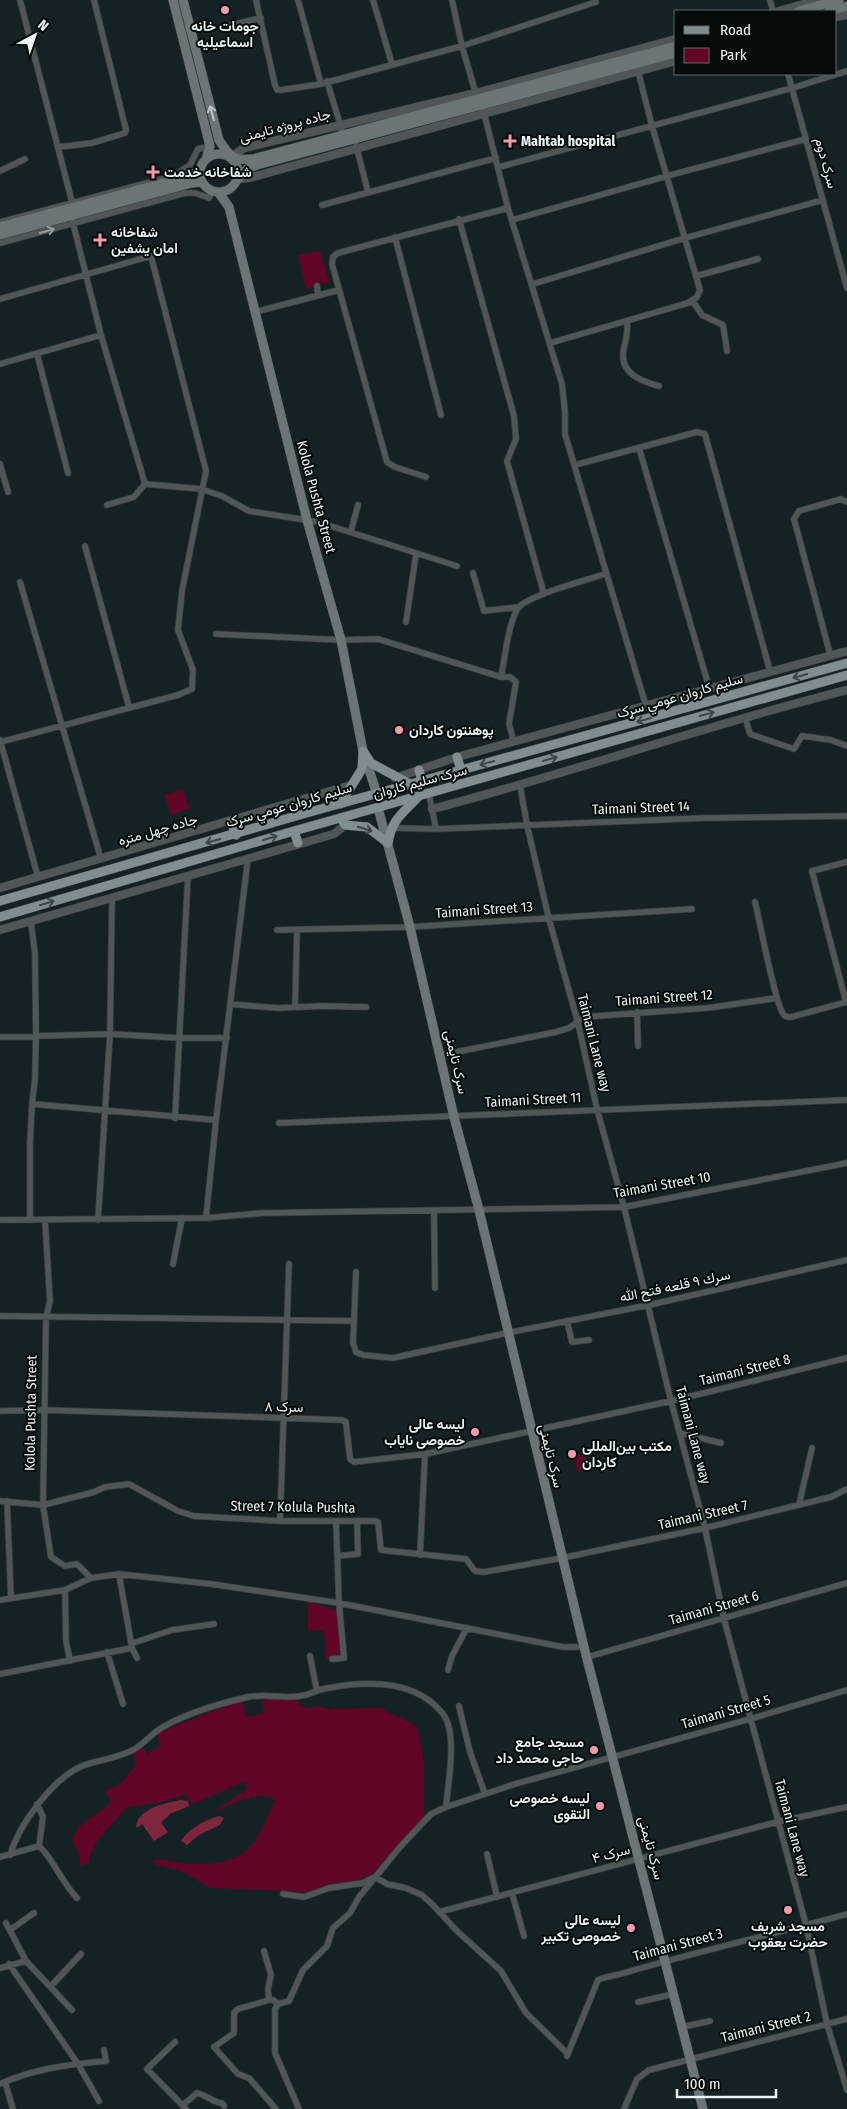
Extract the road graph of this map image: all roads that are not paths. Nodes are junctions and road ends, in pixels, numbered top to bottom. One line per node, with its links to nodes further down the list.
1 (20, 0): 35 (street)
2 (94, 0): 35 (street)
3 (173, 0): 34 (main road)
4 (183, 0): 37 (main road, one-way to 4)
5 (256, 0): 16 (street)
6 (298, 0): 27 (street)
7 (373, 0): 23 (street)
8 (452, 0): 19 (street)
9 (818, 0): 13 (street)
10 (839, 0): 14 (main road)
11 (596, 2): 19 (street)
12 (847, 6): 15 (main road)
13 (783, 10)
14 (803, 10)
15 (832, 10)
16 (261, 18): 17 (street); 27 (street)
17 (227, 26)
18 (674, 40): 29 (street, جاده پروژه تایمنی)
19 (462, 46): 23 (street); 29 (street)
20 (674, 47): 29 (main road, جاده پروژه تایمنی)
21 (674, 53): 29 (main road, جاده پروژه تایمنی)
22 (674, 62): 24 (street, جاده پروژه تایمنی)
23 (392, 64): 27 (street)
24 (638, 71): 29 (street, جاده پروژه تایمنی); 30 (street)
25 (788, 75): 28 (street, سرک دوم)
26 (834, 75): 28 (street)
27 (324, 82): 31 (street)
28 (792, 88): 30 (street); 33 (street, سرک دوم)
29 (479, 102): 31 (main road, جاده پروژه تایمنی); 32 (main road, جاده پروژه تایمنی); 36 (street, جاده پروژه تایمنی); 38 (street)
30 (652, 126): 41 (street); 44 (street)
31 (341, 130): 37 (main road, جاده پروژه تایمنی)
32 (354, 138): 36 (street); 46 (main road, جاده پروژه تایمنی)
33 (806, 139): 44 (street); 49 (street, سرک دوم)
34 (210, 146): 40 (main road); 53 (street)
35 (59, 147): 53 (street)
36 (357, 147): 46 (street, جاده پروژه تایمنی); 48 (street)
37 (231, 157): 40 (main road); 46 (main road)
38 (496, 158): 41 (street); 48 (street)
39 (25, 159): 43 (street)
40 (206, 159): 42 (main road)
41 (499, 167): 52 (street)
42 (200, 170): 45 (main road); 53 (main road)
43 (0, 171)
44 (667, 176): 55 (street); 60 (street)
45 (202, 182): 47 (main road); 53 (main road)
46 (237, 182): 47 (main road); 51 (main road)
47 (215, 192): 51 (main road); 53 (street)
48 (368, 192): 50 (street)
49 (823, 200): 60 (street); 67 (street, سرک دوم)
50 (322, 205)
51 (229, 207): 72 (main road, Kolola Pushta Street)
52 (508, 208): 54 (street); 55 (street)
53 (72, 212): 56 (street); 57 (main road); 58 (main road); 61 (street, one-way to 53); 63 (street)
54 (459, 219): 59 (street); 100 (street)
55 (512, 220): 65 (street)
56 (0, 222)
57 (0, 227)
58 (0, 234)
59 (395, 237): 68 (street); 80 (street)
60 (685, 238): 64 (street); 65 (street)
61 (0, 243)
62 (758, 259): 64 (street)
63 (86, 275): 70 (street); 74 (street); 87 (street)
64 (696, 276): 71 (street)
65 (533, 284): 75 (street)
66 (317, 286): 69 (street)
67 (847, 288)
68 (339, 290): 69 (street); 85 (street)
69 (318, 295): 72 (street)
70 (0, 299)
71 (692, 300): 73 (street); 76 (street)
72 (255, 312): 92 (main road, Kolola Pushta Street)
73 (627, 321): 75 (street); 79 (street)
74 (101, 336): 77 (street); 86 (street)
75 (550, 343): 83 (street)
76 (727, 350)
77 (37, 354): 78 (street); 84 (street)
78 (0, 364)
79 (659, 386)
80 (442, 415)
81 (639, 448): 83 (street); 108 (street); 111 (street)
82 (0, 464): 88 (street)
83 (575, 465): 98 (street)
84 (68, 473)
85 (426, 477)
86 (145, 484): 87 (street); 90 (street)
87 (201, 489): 92 (street); 114 (street)
88 (8, 492)
89 (847, 502): 106 (street)
90 (107, 505)
91 (358, 505): 93 (street)
92 (307, 520): 93 (street); 104 (main road, Kolola Pushta Street)
93 (351, 531): 95 (street)
94 (85, 546): 114 (street)
95 (416, 554): 96 (street); 102 (street)
96 (457, 566)
97 (473, 573): 101 (street)
98 (605, 574): 100 (street); 113 (street)
99 (20, 582): 116 (street)
100 (544, 594): 101 (street)
101 (519, 607): 110 (street)
102 (406, 622)
103 (216, 634): 104 (street)
104 (341, 640): 110 (street); 120 (main road, Kolola Pushta Street)
105 (847, 651): 106 (street)
106 (830, 654): 108 (street)
107 (847, 663): 123 (main road, سلیم کاروان عومي سړک, one-way to 123)
108 (770, 671): 111 (street)
109 (847, 675): 130 (main road, سرک سلیم کاروان, one-way to 109)
110 (501, 677): 118 (street)
111 (709, 687): 113 (street)
112 (847, 690): 115 (street)
113 (646, 706): 118 (street)
114 (128, 707): 116 (street)
115 (745, 717): 119 (street); 128 (street)
116 (62, 725): 117 (street); 146 (street)
117 (0, 741): 149 (street)
118 (514, 742): 121 (street)
119 (847, 746)
120 (363, 752): 124 (main road); 127 (main road); 129 (main road, Kolola Pushta Street)
121 (457, 757): 122 (street); 123 (main road)
122 (419, 770): 124 (street); 125 (main road)
123 (461, 770): 125 (main road, سلیم کاروان عومي سړک)
124 (395, 778): 126 (main road)
125 (422, 781): 126 (main road, سلیم کاروان عومي سړک)
126 (410, 784): 129 (main road, سلیم کاروان عومي سړک)
127 (351, 785): 132 (main road); 136 (street, جاده چهل متره)
128 (520, 785): 134 (street); 138 (street, Taimani Lane way)
129 (377, 794): 132 (main road, سلیم کاروان عومي سړک)
130 (429, 794): 131 (main road, سرک سلیم کاروان); 134 (street)
131 (418, 796): 133 (main road, سرک سلیم کاروان); 139 (main road)
132 (340, 804): 142 (main road, سلیم کاروان عومي سړک)
133 (378, 808): 137 (main road, سرک سلیم کاروان); 144 (main road, سرک تایمنی)
134 (432, 809): 140 (street)
135 (847, 816): 138 (street, Taimani Street 14)
136 (231, 822): 142 (main road); 146 (street, جاده چهل متره)
137 (343, 822): 141 (main road, سرک سلیم کاروان); 143 (street); 144 (main road, one-way to 144)
138 (527, 825): 140 (street, Taimani Street 14); 158 (street, Taimani Lane way)
139 (391, 828): 140 (street, Taimani Street 14); 144 (main road)
140 (436, 829)
141 (294, 831): 143 (main road); 152 (main road, سرک سلیم کاروان, one-way to 141)
142 (236, 835): 150 (main road, سلیم کاروان عومي سړک, one-way to 150)
143 (298, 843): 145 (street)
144 (388, 844): 160 (main road, سرک تایمنی)
145 (248, 858): 148 (street); 166 (street)
146 (102, 859): 149 (street, جاده چهل متره)
147 (847, 862): 165 (street)
148 (188, 876): 153 (street); 174 (street)
149 (38, 877): 151 (street, جاده چهل متره)
150 (69, 882): 152 (main road); 154 (main road, سلیم کاروان عومي سړک)
151 (0, 888)
152 (73, 894): 157 (main road, سرک سلیم کاروان, one-way to 152)
153 (112, 899): 159 (street); 171 (street)
154 (0, 901)
155 (755, 902): 164 (street)
156 (692, 909): 158 (street, Taimani Street 13)
157 (0, 917)
158 (549, 919): 160 (street, Taimani Street 13); 170 (street, Taimani Lane way)
159 (31, 922): 161 (street); 172 (street)
160 (410, 927): 163 (street, Taimani Street 13); 177 (main road, سرک تایمنی)
161 (0, 930)
162 (277, 930): 163 (street, Taimani Street 13)
163 (297, 931): 167 (street)
164 (777, 998): 165 (street); 169 (street, Taimani Street 12)
165 (846, 1002)
166 (230, 1004): 167 (street); 175 (street)
167 (295, 1007): 168 (street)
168 (366, 1007)
169 (637, 1012): 170 (street, Taimani Street 12); 176 (street)
170 (578, 1023): 177 (street, Taimani Street 12); 180 (street, Taimani Lane way)
171 (110, 1034): 172 (street); 174 (street); 181 (street)
172 (36, 1036): 173 (street); 179 (street)
173 (0, 1038)
174 (180, 1038): 175 (street); 183 (street)
175 (227, 1038): 184 (street)
176 (638, 1046)
177 (441, 1055): 182 (main road, سرک تایمنی)
178 (847, 1100): 180 (street, Taimani Street 11)
179 (32, 1104): 181 (street); 193 (street)
180 (597, 1110): 182 (street, Taimani Street 11); 187 (street, Taimani Lane way)
181 (105, 1112): 183 (street); 195 (street)
182 (454, 1117): 185 (street, Taimani Street 11); 189 (main road, سرک تایمنی)
183 (175, 1118): 184 (street)
184 (216, 1120): 191 (street)
185 (279, 1123)
186 (847, 1163): 187 (street, Taimani Street 10)
187 (624, 1207): 189 (street, Taimani Street 10); 201 (street, Taimani Lane way)
188 (434, 1210): 189 (street, Taimani Street 10); 191 (street, Taimani Street 10); 200 (street)
189 (479, 1210): 207 (main road, سرک تایمنی)
190 (182, 1218): 191 (street, Taimani Street 10); 195 (street, Taimani Street 10); 197 (street)
191 (206, 1218)
192 (0, 1220): 193 (street, Taimani Street 10)
193 (30, 1220): 194 (street, Taimani Street 10)
194 (45, 1220): 195 (street, Taimani Street 10); 203 (street, Kolola Pushta Street)
195 (98, 1220)
196 (847, 1260): 201 (street, سرك ٩ قلعه فتح الله)
197 (173, 1264)
198 (289, 1264): 204 (street)
199 (356, 1272): 205 (street)
200 (435, 1288)
201 (649, 1305): 206 (street, سرك ٩ قلعه فتح الله); 210 (street, Taimani Lane way)
202 (0, 1316): 203 (street)
203 (46, 1318): 204 (street); 211 (street, Kolola Pushta Street)
204 (286, 1319): 205 (street); 213 (street)
205 (354, 1321): 207 (street, سرك ٩ قلعه فتح الله)
206 (567, 1321): 207 (street, سرك ٩ قلعه فتح الله); 208 (street)
207 (507, 1333): 214 (main road, سرک تایمنی)
208 (589, 1340)
209 (847, 1358): 210 (street, Taimani Street 8)
210 (671, 1401): 214 (street, Taimani Street 8); 215 (street, Taimani Lane way)
211 (45, 1410): 212 (street, سرک ۸); 213 (street, سرک ۸); 222 (street, Kolola Pushta Street)
212 (0, 1411)
213 (284, 1419): 218 (street, سرک ۸); 225 (street)
214 (531, 1430): 218 (street, سرک ۸); 230 (main road, سرک تایمنی)
215 (680, 1433): 216 (street); 227 (street, Taimani Lane way)
216 (721, 1443)
217 (812, 1448): 223 (street)
218 (424, 1454): 228 (street)
219 (847, 1489): 223 (street, Taimani Street 7)
220 (0, 1501): 221 (street, Street 7 Kolula Pushta)
221 (7, 1501): 222 (street, Street 7 Kolula Pushta); 235 (street)
222 (43, 1505): 225 (street, Street 7 Kolula Pushta); 232 (street, Kolola Pushta Street)
223 (799, 1505): 227 (street, Taimani Street 7)
224 (358, 1520): 226 (street, Street 7 Kolula Pushta); 228 (street, Street 7 Kolula Pushta); 229 (street)
225 (280, 1521): 226 (street, Street 7 Kolula Pushta)
226 (336, 1521): 229 (street)
227 (705, 1528): 230 (street, Taimani Street 7); 238 (street, Taimani Lane way)
228 (420, 1554): 230 (street, Street 7 Kolula Pushta)
229 (338, 1556): 237 (street)
230 (562, 1558): 242 (main road, سرک تایمنی)
231 (119, 1574): 232 (street); 237 (street); 241 (street)
232 (91, 1578): 234 (street)
233 (847, 1583): 238 (street, Taimani Street 6)
234 (65, 1590): 235 (street); 248 (street)
235 (11, 1598): 236 (street)
236 (0, 1600)
237 (339, 1603): 240 (street); 247 (street)
238 (724, 1619): 245 (street, Taimani Street 6); 255 (street, Taimani Lane way)
239 (214, 1624): 241 (street)
240 (467, 1628): 242 (street); 249 (street)
241 (133, 1645): 243 (street); 246 (street)
242 (584, 1647): 245 (main road, سرک تایمنی)
243 (107, 1652): 248 (street); 253 (street)
244 (310, 1656): 252 (street)
245 (587, 1657): 256 (main road, سرک تایمنی)
246 (137, 1658)
247 (332, 1660)
248 (70, 1661): 250 (street)
249 (448, 1670)
250 (0, 1674)
251 (847, 1690): 255 (street, Taimani Street 5)
252 (317, 1691): 258 (street); 259 (street)
253 (123, 1704)
254 (459, 1706): 257 (street)
255 (750, 1719): 256 (street, Taimani Street 5); 261 (street, Taimani Lane way)
256 (612, 1757): 257 (street, Taimani Street 5); 266 (main road, سرک تایمنی)
257 (485, 1794): 259 (street, Taimani Street 5)
258 (37, 1804): 262 (street); 264 (street)
259 (446, 1807): 267 (street, Taimani Street 5)
260 (847, 1807): 261 (street, سرک ۴)
261 (777, 1822): 266 (street, سرک ۴); 276 (street, Taimani Lane way)
262 (39, 1846): 264 (street); 271 (street)
263 (487, 1854): 270 (street)
264 (10, 1856): 265 (street)
265 (0, 1857)
266 (640, 1860): 268 (street, سرک ۴); 282 (main road, سرک تایمنی)
267 (375, 1877): 269 (street); 272 (street); 289 (street, Taimani Street 5)
268 (512, 1893): 270 (street, سرک ۴); 278 (street)
269 (283, 1894)
270 (497, 1897): 272 (street, سرک ۴)
271 (77, 1898)
272 (439, 1912): 282 (street, Taimani Street 3)
273 (34, 1913): 277 (street)
274 (847, 1914): 276 (street, Taimani Street 3)
275 (6, 1923): 277 (street)
276 (806, 1925): 282 (street, Taimani Street 3); 293 (street, Taimani Lane way)
277 (10, 1930): 281 (street)
278 (524, 1936)
279 (264, 1951): 287 (street)
280 (81, 1954): 285 (street)
281 (26, 1961): 283 (street); 285 (street)
282 (665, 1961): 286 (main road, سرک تایمنی)
283 (9, 1964): 284 (street); 298 (street)
284 (0, 1968)
285 (50, 1986): 290 (street)
286 (674, 1994): 288 (street); 294 (main road, سرک تایمنی)
287 (269, 2000): 289 (street); 305 (street)
288 (638, 2002)
289 (278, 2004): 306 (street)
290 (72, 2010)
291 (847, 2019): 293 (street, Taimani Street 2)
292 (710, 2021): 294 (street)
293 (827, 2024): 297 (street, Taimani Street 2); 300 (street, Taimani Lane way)
294 (682, 2027): 297 (main road, سرک تایمنی)
295 (176, 2042): 303 (street)
296 (104, 2050): 298 (street)
297 (690, 2059): 307 (street, Taimani Street 2); 308 (main road, سرک تایمنی)
298 (78, 2064): 299 (street); 301 (street)
299 (2, 2083): 304 (street)
300 (847, 2090)
301 (99, 2100)
302 (224, 2106): 303 (street)
303 (184, 2107)
304 (13, 2109)
305 (276, 2109)
306 (299, 2109)
307 (624, 2109)
308 (703, 2109)

